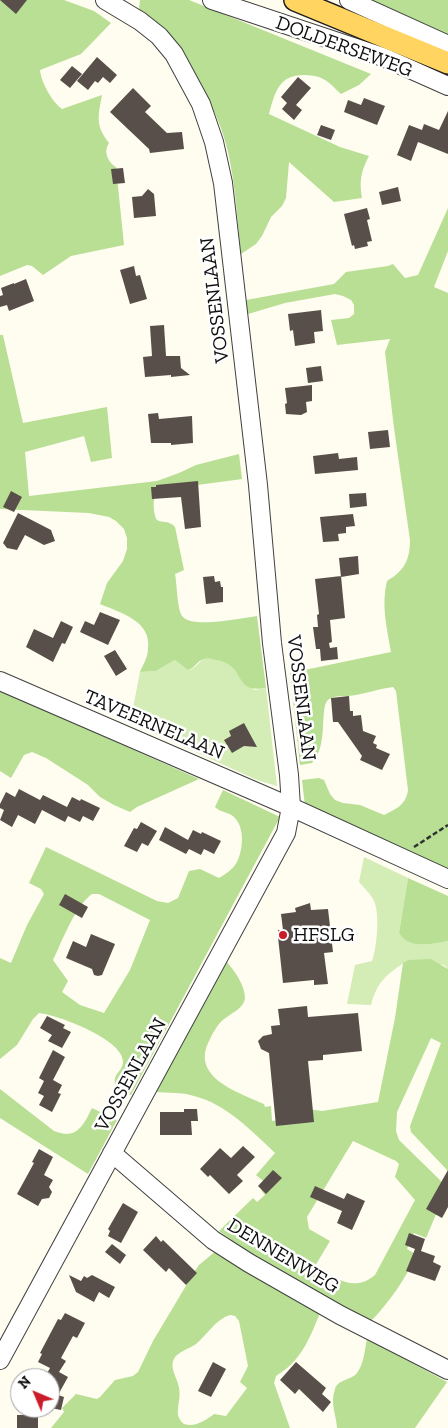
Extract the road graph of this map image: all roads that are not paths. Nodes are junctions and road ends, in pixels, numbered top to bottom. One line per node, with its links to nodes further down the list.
1 (212, 0): 7 (street, DOLDERSEWEG)
2 (295, 0): 6 (main road, DOLDERSEWEG)
3 (349, 0): 5 (street, DOLDERSEWEG)
4 (116, 2): 9 (street, VOSSENLAAN)
5 (448, 45)
6 (448, 63)
7 (448, 86)
8 (0, 681): 9 (street, TAVEERNELAAN)
9 (291, 807): 10 (street, TAVEERNELAAN); 11 (street, VOSSENLAAN)
10 (448, 879)
11 (112, 1153): 12 (street, VOSSENLAAN); 13 (street, DENNENWEG)
12 (0, 1360)
13 (448, 1370)

